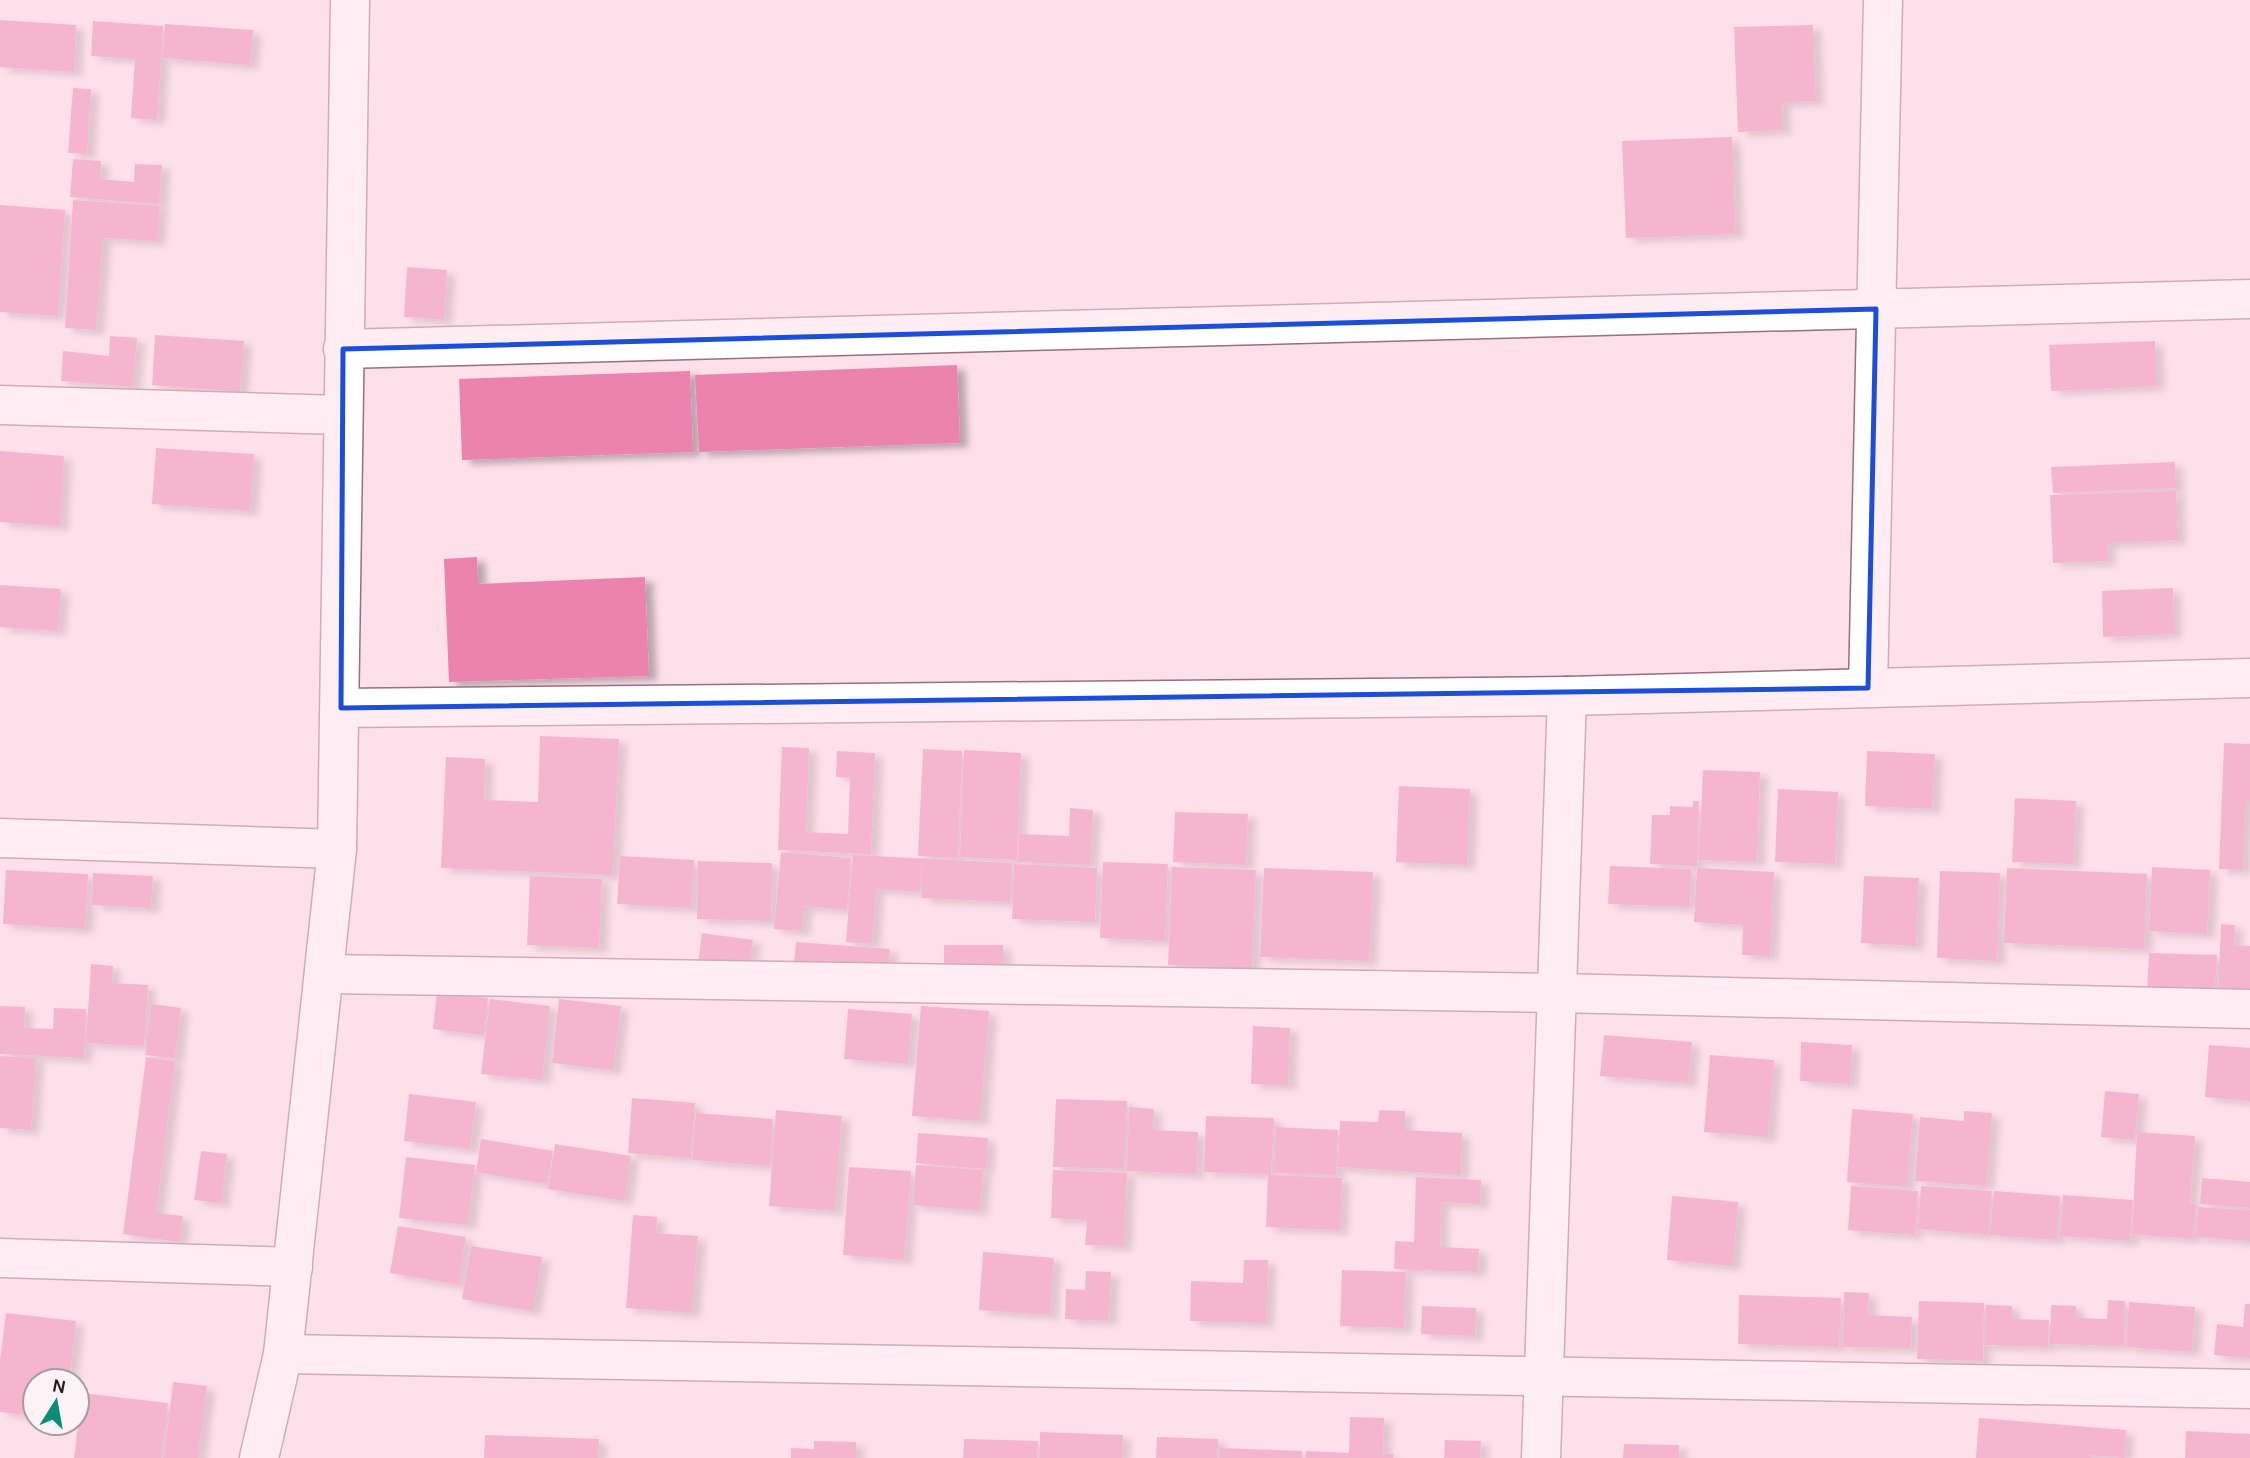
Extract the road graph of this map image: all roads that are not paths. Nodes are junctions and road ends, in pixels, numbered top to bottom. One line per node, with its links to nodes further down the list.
1 (350, 0): 5 (street)
2 (1883, 0): 4 (street)
3 (2250, 299): 4 (street)
4 (1876, 309): 5 (street); 9 (street)
5 (343, 349): 7 (street)
6 (0, 405): 7 (street)
7 (341, 415): 11 (street)
8 (2250, 678): 9 (street)
9 (1868, 688): 10 (street)
10 (1567, 696): 11 (street); 15 (street)
11 (341, 708): 13 (street)
12 (0, 838): 13 (street)
13 (337, 849): 14 (street)
14 (324, 975): 15 (street); 18 (street)
15 (1557, 993): 16 (street); 20 (street)
16 (2250, 1009)
17 (0, 1258): 18 (street)
18 (293, 1267): 19 (street)
19 (284, 1354): 20 (street); 22 (street)
20 (1544, 1378): 21 (street); 23 (street)
21 (2250, 1389)
22 (259, 1458)
23 (1541, 1458)

